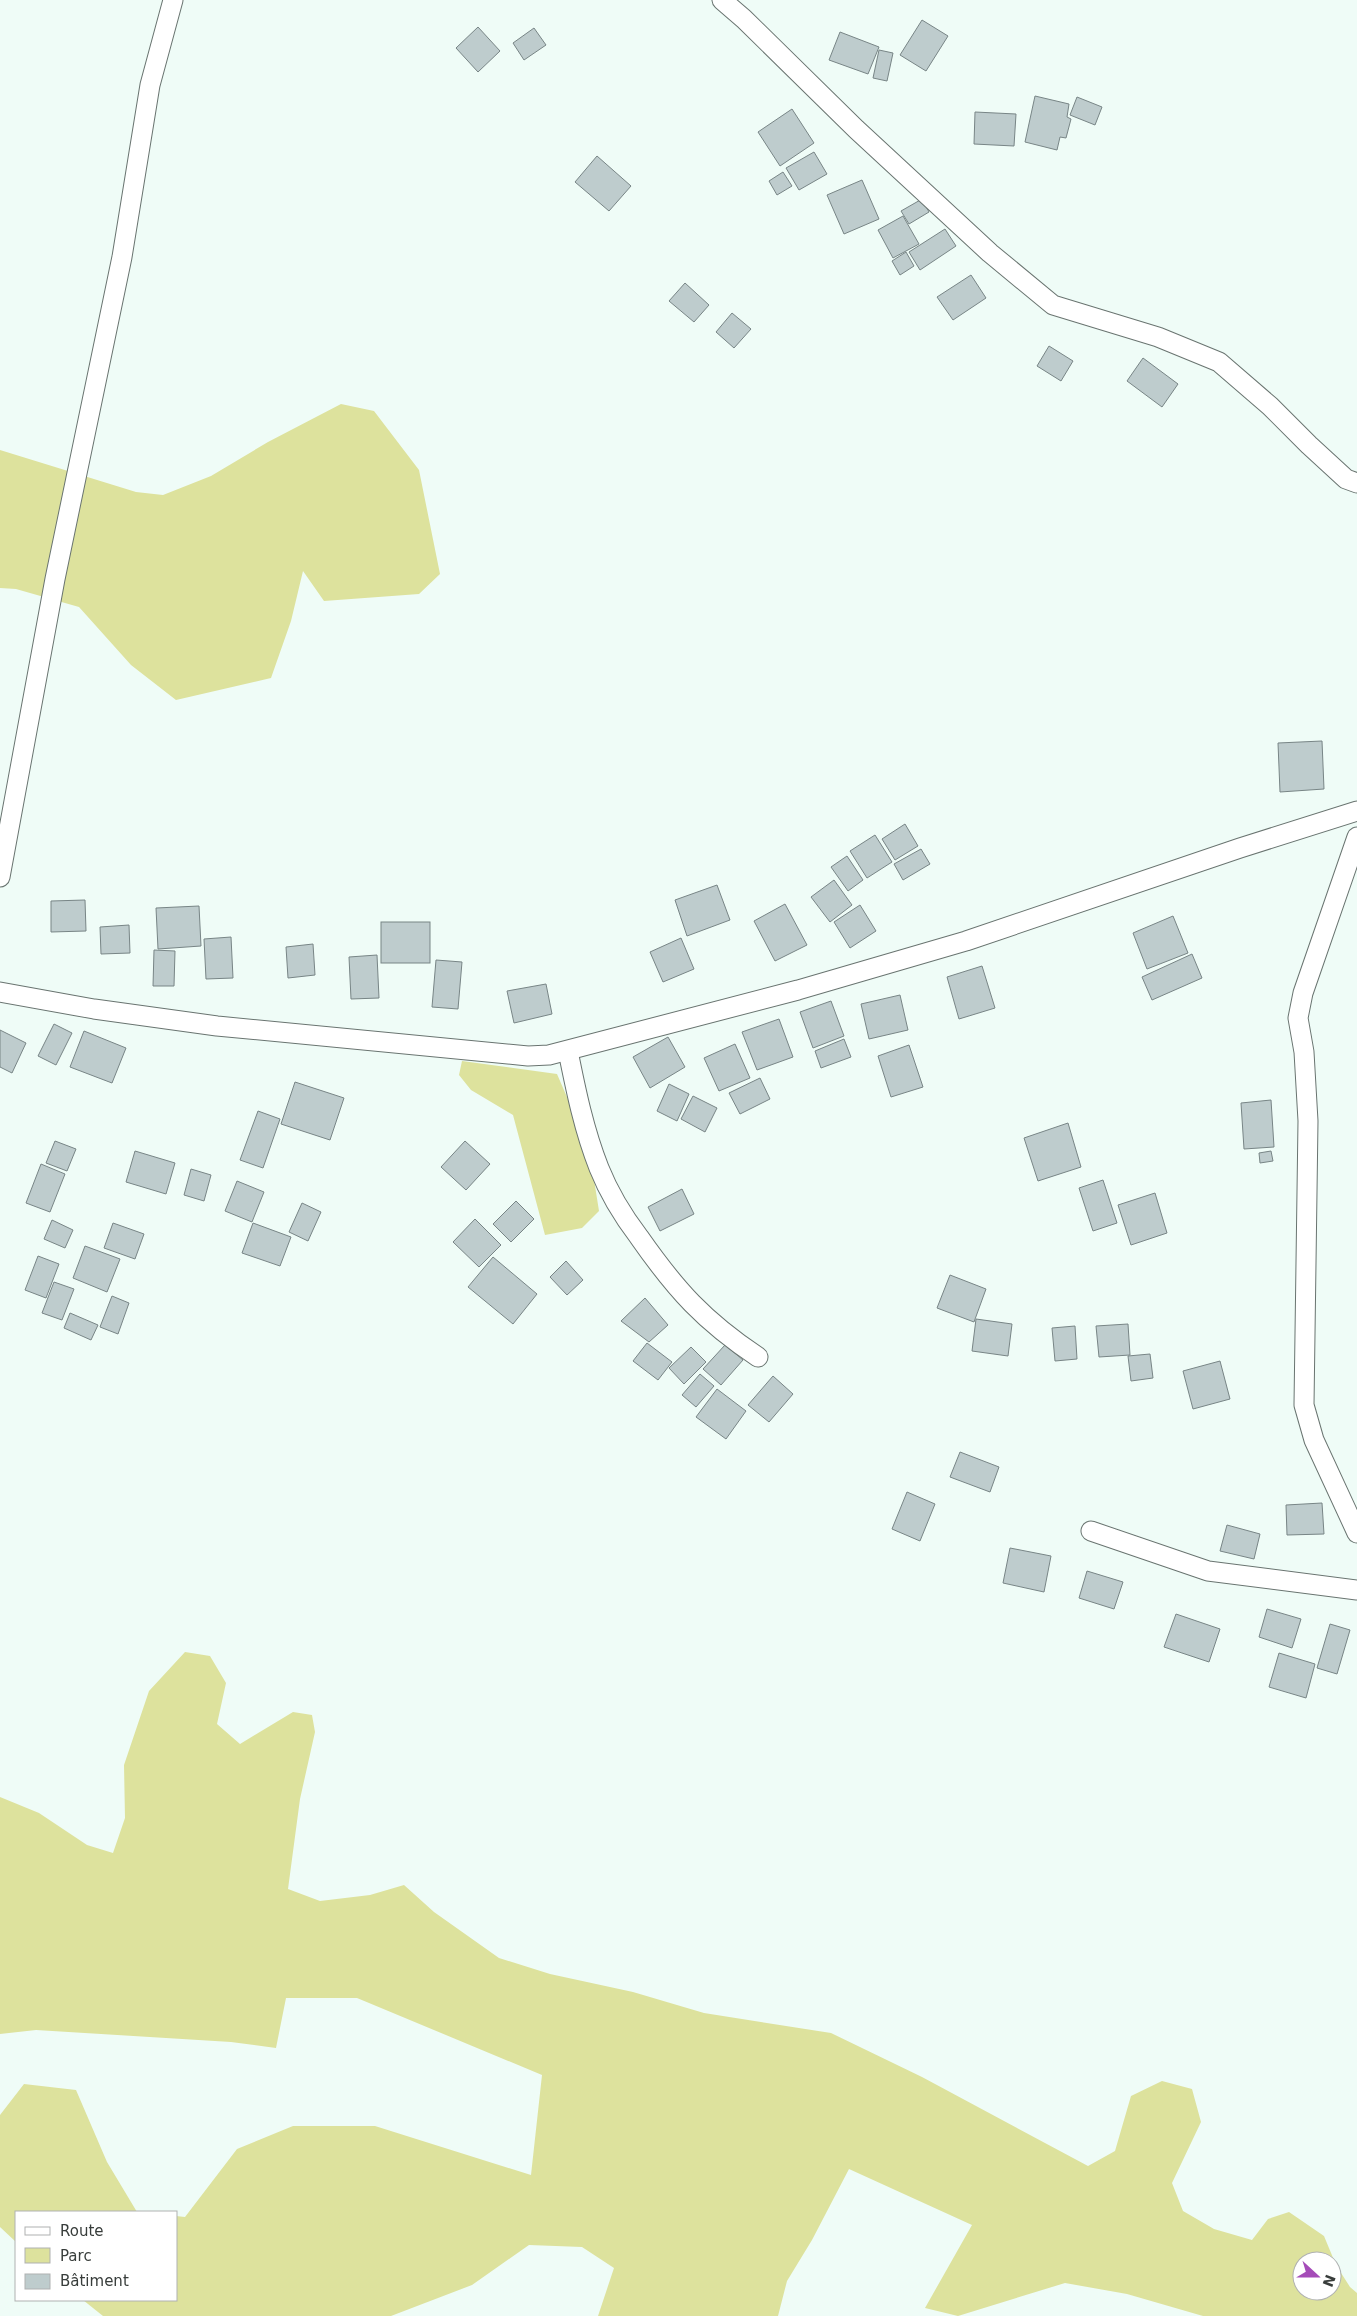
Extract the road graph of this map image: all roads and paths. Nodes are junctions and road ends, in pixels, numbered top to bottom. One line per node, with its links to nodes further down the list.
1 (173, 0): 6 (street)
2 (722, 0): 3 (street)
3 (1357, 483)
4 (1357, 812): 8 (street)
5 (1357, 837): 11 (street)
6 (0, 877)
7 (0, 992): 8 (street)
8 (568, 1051): 9 (street)
9 (758, 1357)
10 (1091, 1531): 12 (street)
11 (1357, 1533)
12 (1357, 1590)

